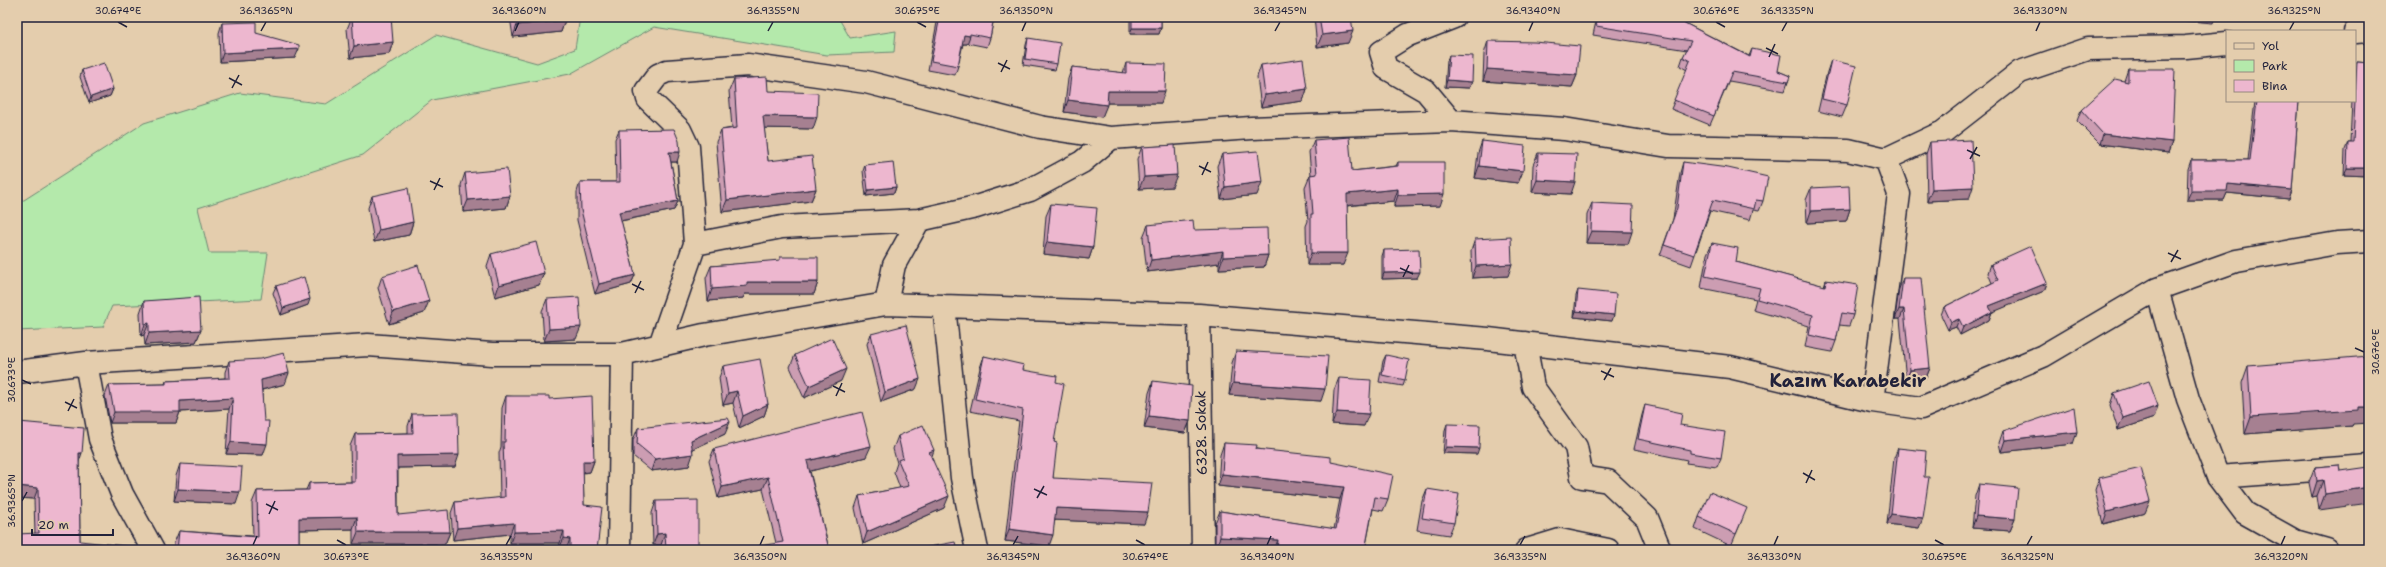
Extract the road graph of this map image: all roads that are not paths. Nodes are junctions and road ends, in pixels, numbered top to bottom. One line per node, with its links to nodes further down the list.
1 (1454, 17): 5 (street)
2 (2369, 31): 3 (street)
3 (2356, 32)
4 (2226, 43): 7 (street)
5 (1451, 121): 6 (street); 7 (street)
6 (1111, 138): 8 (street); 10 (street)
7 (1886, 159): 20 (street)
8 (920, 220): 10 (street); 12 (street)
9 (2369, 241): 11 (street)
10 (695, 244): 16 (street)
11 (2157, 289): 20 (street); 22 (street)
12 (886, 304): 13 (street); 16 (street)
13 (944, 306): 14 (street); 25 (street)
14 (1199, 315): 15 (street); 26 (street, 6328. Sokak)
15 (1525, 343): 20 (street); 29 (street)
16 (660, 345): 17 (street)
17 (622, 354): 18 (street); 24 (street)
18 (86, 363): 19 (street); 23 (street)
19 (17, 372)
20 (1872, 401)
21 (2369, 466): 22 (street)
22 (2218, 477): 30 (street)
23 (153, 550)
24 (619, 550)
25 (977, 550)
26 (1202, 550)
27 (1527, 550): 28 (street)
28 (1608, 550)
29 (1660, 550)
30 (2328, 550)

